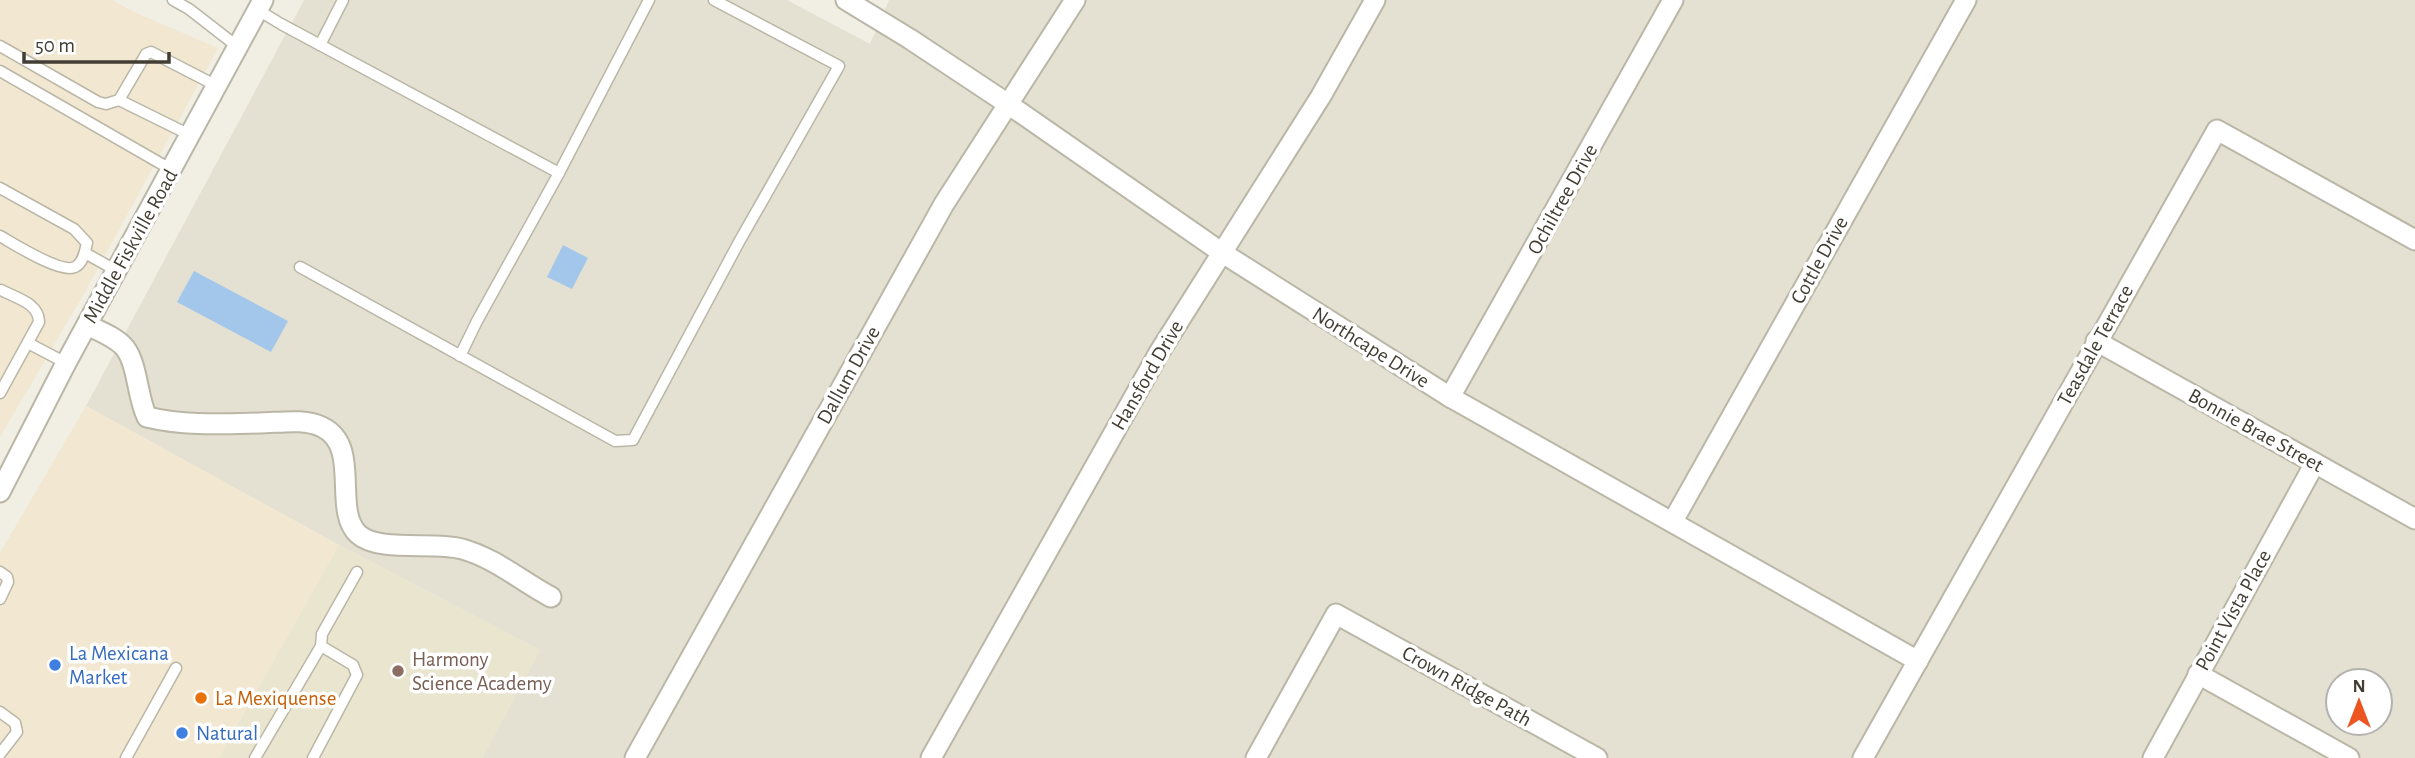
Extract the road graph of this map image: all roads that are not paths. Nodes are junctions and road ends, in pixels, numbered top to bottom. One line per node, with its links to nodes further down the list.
1 (173, 0): 13 (lane)
2 (343, 0): 11 (lane)
3 (649, 0): 20 (lane)
4 (714, 0): 32 (lane)
5 (846, 0): 17 (street, Northcape Drive)
6 (1075, 0): 17 (street, Dallum Drive)
7 (1375, 0): 25 (street, Hansford Drive)
8 (1673, 0): 35 (street, Ochiltree Drive)
9 (1966, 0): 39 (street, Cottle Drive)
10 (260, 5): 11 (lane); 13 (street, Middle Fiskville Road)
11 (320, 45): 20 (lane)
12 (0, 46): 16 (lane)
13 (238, 47): 15 (street, Middle Fiskville Road)
14 (0, 71): 19 (lane)
15 (217, 86): 16 (lane); 18 (street, Middle Fiskville Road)
16 (119, 100): 18 (lane)
17 (1008, 104): 25 (street, Northcape Drive); 53 (street, Dallum Drive)
18 (190, 135): 19 (street, Middle Fiskville Road)
19 (172, 170): 27 (street, Middle Fiskville Road)
20 (559, 173): 32 (lane)
21 (0, 188): 24 (lane)
22 (0, 236): 24 (lane)
23 (2415, 240): 30 (street, Teasdale Terrace)
24 (85, 253): 27 (lane)
25 (1221, 253): 35 (street, Northcape Drive); 54 (street, Hansford Drive)
26 (300, 267): 32 (lane)
27 (117, 271): 29 (street, Middle Fiskville Road)
28 (1, 290): 31 (lane)
29 (87, 325): 33 (street, Middle Fiskville Road); 42 (street)
30 (2096, 341): 36 (street, Bonnie Brae Street); 45 (street, Teasdale Terrace)
31 (28, 343): 33 (lane); 34 (lane)
32 (460, 356)
33 (66, 363): 37 (street, Middle Fiskville Road)
34 (0, 393)
35 (1450, 397): 39 (street, Northcape Drive)
36 (2315, 463): 38 (street, Bonnie Brae Street); 47 (street, Point Vista Place)
37 (0, 492)
38 (2415, 519)
39 (1672, 521): 45 (street, Northcape Drive)
40 (0, 572): 43 (lane)
41 (356, 572): 44 (lane)
42 (551, 597)
43 (0, 599)
44 (321, 646): 51 (lane); 52 (lane)
45 (1918, 661): 57 (street, Teasdale Terrace)
46 (176, 668): 50 (lane)
47 (2198, 674): 58 (street, Point Vista Place); 59 (street)
48 (0, 712): 49 (lane)
49 (0, 754)
50 (126, 758)
51 (255, 758)
52 (313, 758)
53 (635, 758)
54 (931, 758)
55 (1256, 758): 56 (street, Crown Ridge Path)
56 (1597, 758)
57 (1863, 758)
58 (2153, 758)
59 (2348, 758)

